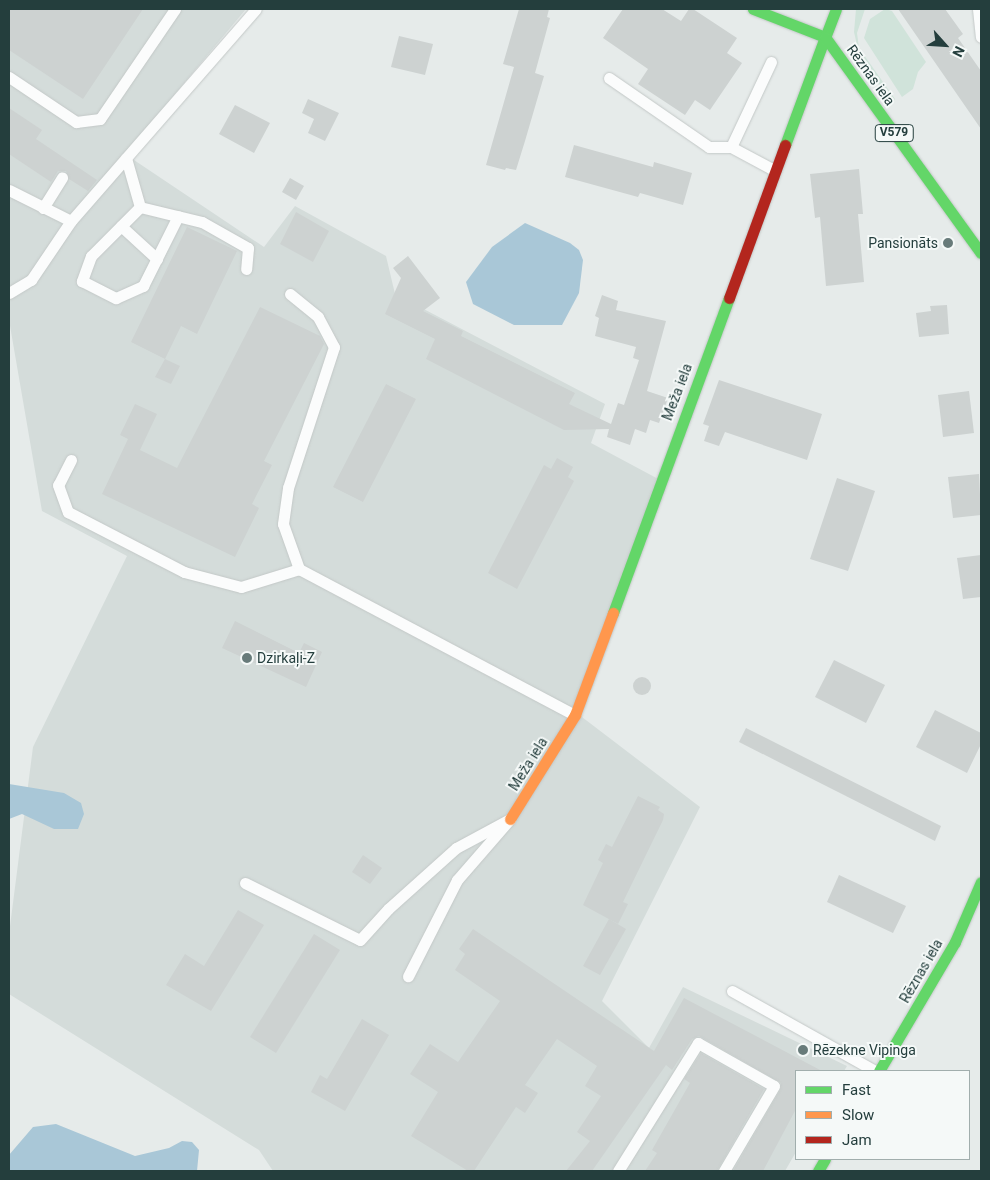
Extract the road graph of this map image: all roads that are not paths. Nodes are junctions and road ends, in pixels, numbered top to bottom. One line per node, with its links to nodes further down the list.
1 (175, 9): 9 (lane)
2 (256, 9): 12 (lane)
3 (752, 9): 6 (street)
4 (836, 9): 6 (street)
5 (978, 9): 7 (lane)
6 (825, 37): 13 (street, Meža iela); 21 (street, Rēznas iela / V579)
7 (981, 37)
8 (771, 62): 11 (lane)
9 (9, 77)
10 (609, 78): 11 (lane)
11 (731, 147): 13 (lane)
12 (126, 158): 16 (lane); 19 (lane)
13 (774, 170): 28 (street, Meža iela)
14 (62, 178): 17 (lane)
15 (9, 190): 17 (lane)
16 (140, 207): 18 (lane); 20 (lane)
17 (43, 208): 19 (lane)
18 (178, 216): 22 (lane); 23 (lane)
19 (71, 221): 24 (lane)
20 (121, 226): 22 (lane); 22 (lane)
21 (981, 253)
22 (157, 259)
23 (246, 269)
24 (9, 293)
25 (290, 294): 27 (lane)
26 (71, 460): 27 (lane)
27 (299, 569): 28 (lane)
28 (575, 715): 29 (street, Meža iela)
29 (510, 819): 31 (lane); 32 (lane)
30 (981, 882): 35 (street, Rēznas iela)
31 (245, 884)
32 (408, 976)
33 (732, 991): 34 (lane)
34 (873, 1070)
35 (880, 1070)
36 (824, 1160): 39 (street)
37 (618, 1171): 38 (lane)
38 (724, 1171)
39 (818, 1171)

